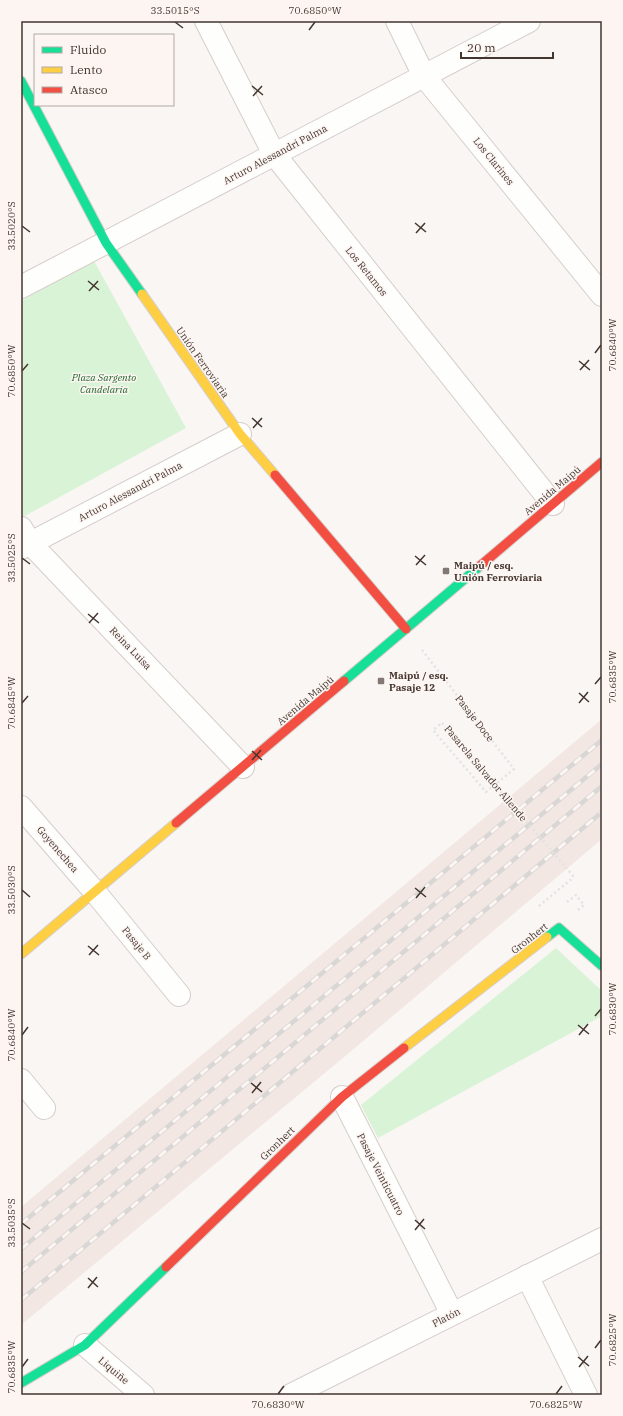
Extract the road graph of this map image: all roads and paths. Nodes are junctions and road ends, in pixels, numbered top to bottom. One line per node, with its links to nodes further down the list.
1 (206, 21): 8 (street, Los Retamos)
2 (397, 21): 4 (street, Los Clarines)
3 (529, 21): 4 (street, Arturo Alessandri Palma)
4 (424, 76): 8 (street, Arturo Alessandri Palma); 11 (street, Los Clarines)
5 (21, 81): 7 (street, Unión Ferroviaria)
6 (34, 106): 9 (street, Unión Ferroviaria)
7 (34, 106)
8 (274, 154): 9 (street, Arturo Alessandri Palma); 14 (street, Los Retamos)
9 (106, 242): 10 (street, Arturo Alessandri Palma); 12 (street, Unión Ferroviaria)
10 (21, 287)
11 (602, 295)
12 (240, 434): 15 (street, Arturo Alessandri Palma); 16 (street, Unión Ferroviaria)
13 (602, 462): 14 (street, Avenida Maipú)
14 (553, 504): 16 (street, Avenida Maipú)
15 (24, 539): 18 (street, Reina Luisa)
16 (406, 629): 18 (street, Avenida Maipú)
17 (421, 648): 19 (path, Pasaje Doce)
18 (243, 767): 22 (street, Avenida Maipú)
19 (486, 792): 21 (path, Pasarela Salvador Allende, bridge)
20 (21, 807): 22 (street, Goyenechea)
21 (574, 877)
22 (95, 892): 23 (street, Avenida Maipú); 25 (street, Pasaje B)
23 (21, 954)
24 (602, 966): 27 (street, Gronhert)
25 (179, 995)
26 (21, 1080): 28 (street)
27 (342, 1097): 31 (street, Pasaje Veinticuatro); 32 (street, Gronhert)
28 (44, 1108)
29 (602, 1239): 30 (street, Platón)
30 (526, 1276): 31 (street, Platón); 36 (street)
31 (452, 1314): 35 (street, Platón)
32 (85, 1345): 33 (street, Gronhert); 34 (street, Liquiñe)
33 (21, 1382)
34 (143, 1395)
35 (291, 1395)
36 (586, 1395)

